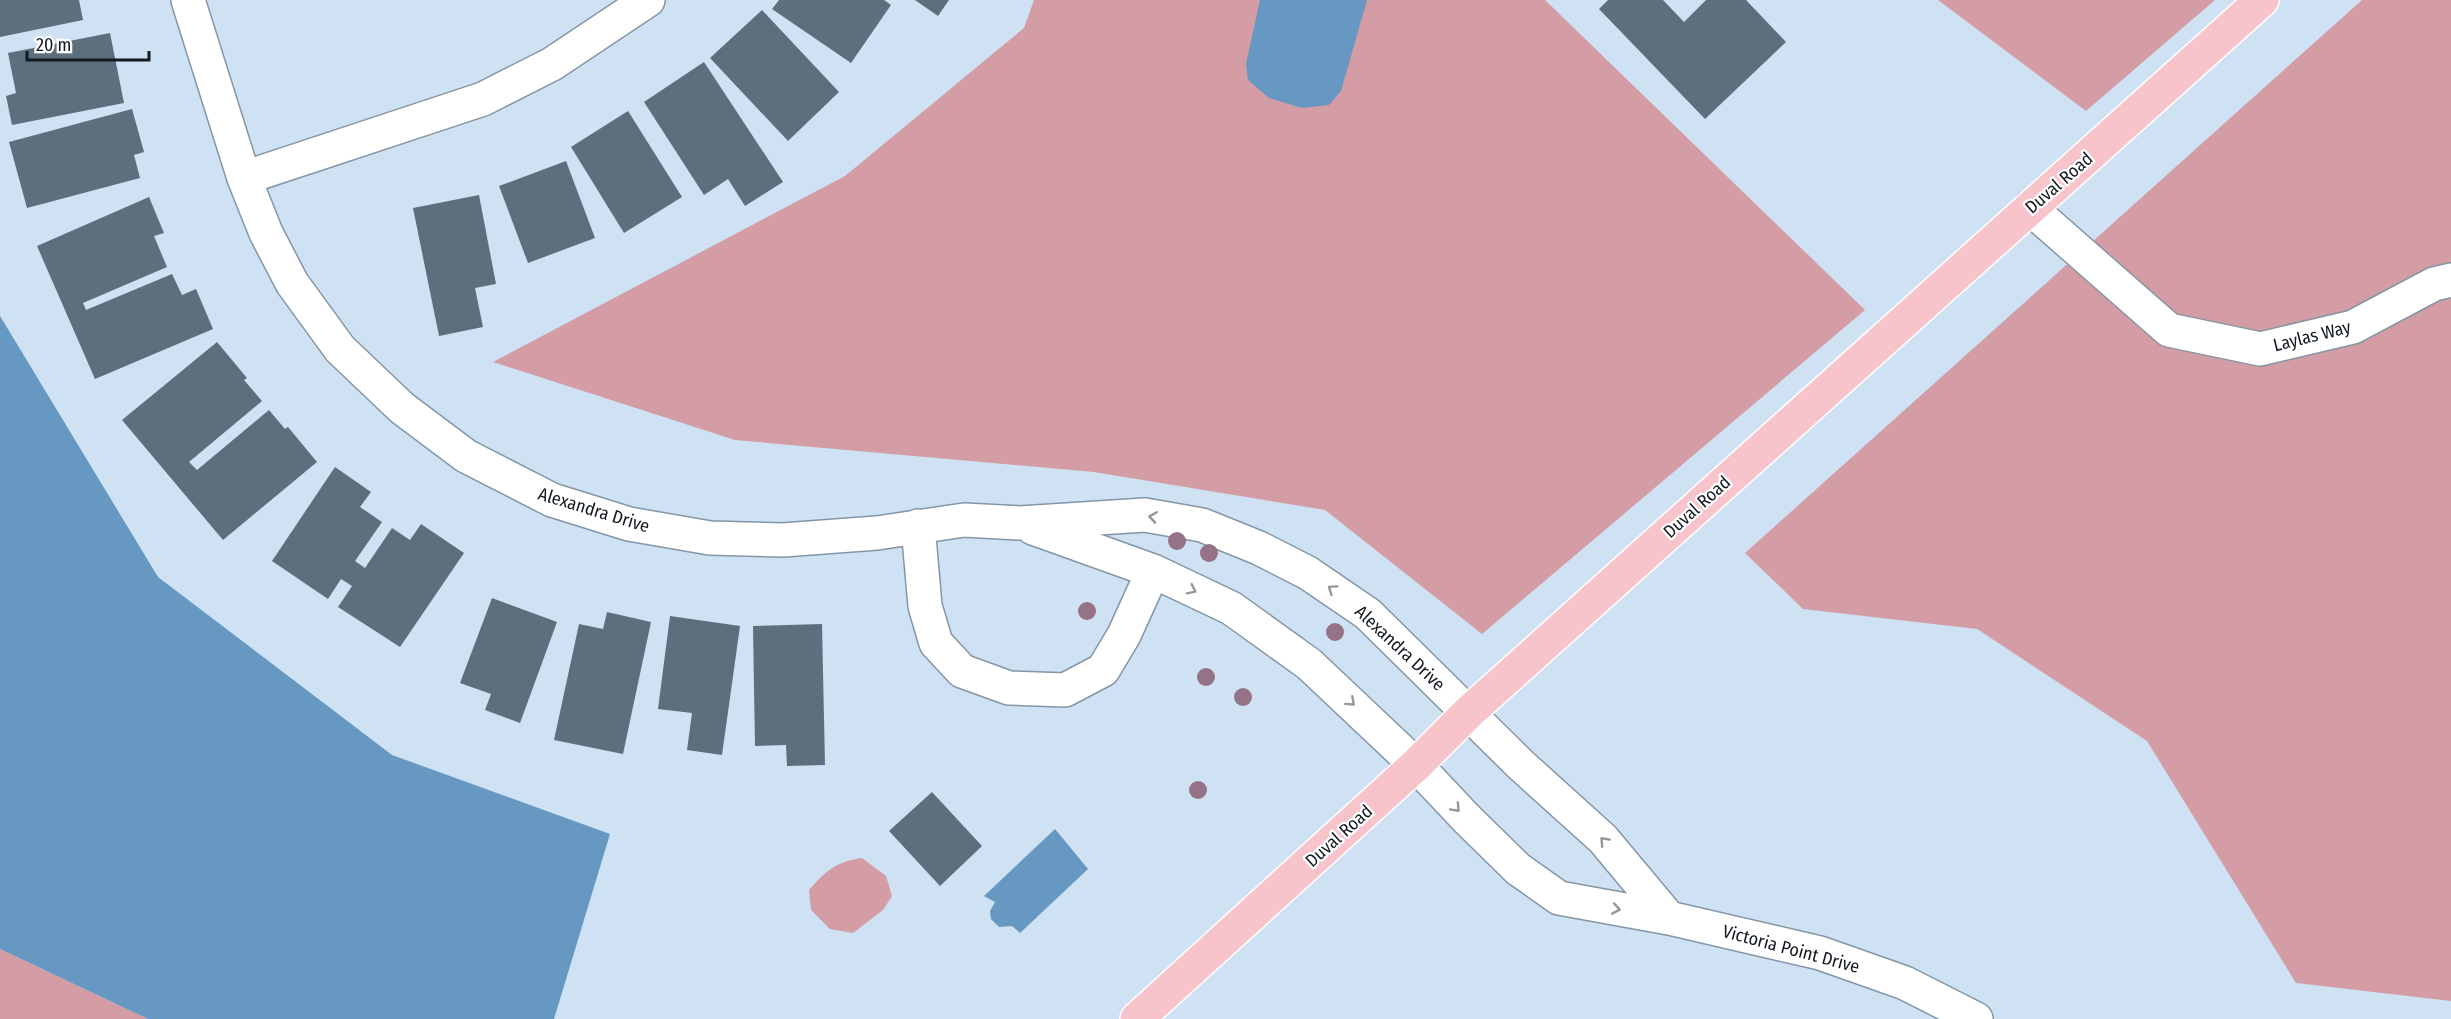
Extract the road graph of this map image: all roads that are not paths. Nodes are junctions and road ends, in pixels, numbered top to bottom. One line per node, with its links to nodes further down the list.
1 (188, 0): 4 (street, Alexandra Drive)
2 (648, 0): 4 (street)
3 (2262, 0): 5 (main road, Duval Road)
4 (244, 178): 8 (street, Alexandra Drive)
5 (2030, 208): 6 (street, Laylas Way); 10 (main road, Duval Road)
6 (2451, 280)
7 (1020, 524): 8 (street, Alexandra Drive); 9 (street, Alexandra Drive); 10 (street, Alexandra Drive, one-way to 7)
8 (918, 526): 9 (street)
9 (1153, 571): 11 (street, Alexandra Drive, one-way to 11)
10 (1469, 712): 11 (main road, Duval Road); 12 (street, one-way to 10)
11 (1416, 765): 12 (street, Victoria Point Drive, one-way to 12); 13 (main road, Duval Road)
12 (1669, 918): 14 (street, Victoria Point Drive)
13 (1137, 1019)
14 (1976, 1019)

